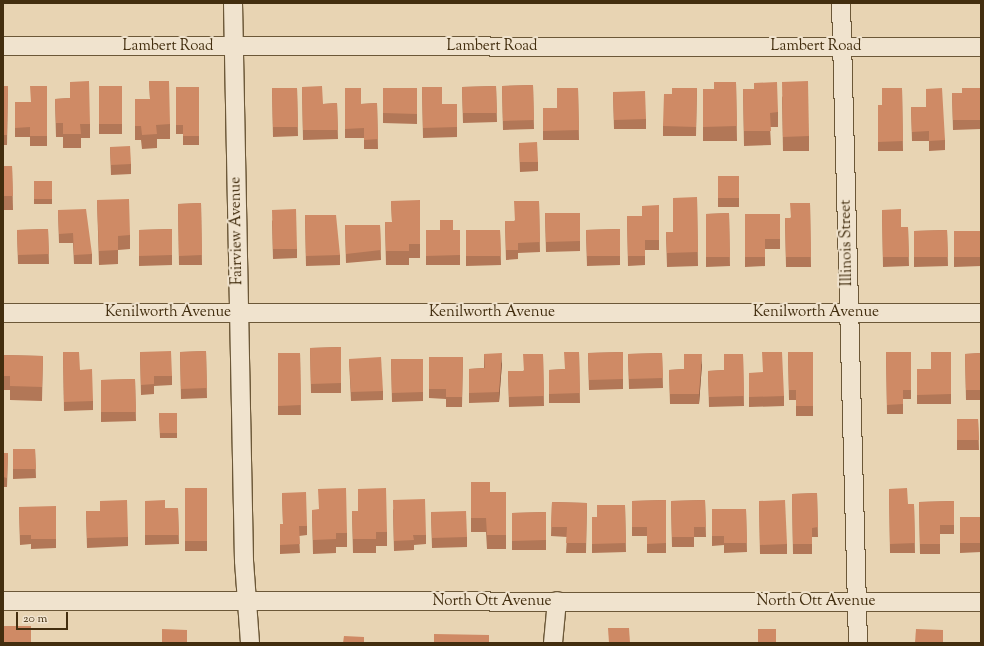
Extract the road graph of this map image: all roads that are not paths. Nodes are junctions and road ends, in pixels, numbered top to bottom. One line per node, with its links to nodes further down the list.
1 (233, 3): 4 (street, Fairview Avenue)
2 (841, 3): 5 (street, Illinois Street)
3 (3, 46): 4 (street, Lambert Road)
4 (234, 47): 5 (street, Lambert Road); 8 (street, Fairview Avenue)
5 (842, 47): 6 (street, Lambert Road); 9 (street, Illinois Street)
6 (981, 47)
7 (3, 313): 8 (street, Kenilworth Avenue)
8 (239, 313): 9 (street, Kenilworth Avenue); 15 (street, Fairview Avenue)
9 (848, 313): 10 (street, Kenilworth Avenue); 13 (street, Illinois Street)
10 (981, 313)
11 (3, 601): 15 (street, North Ott Avenue)
12 (557, 601): 13 (street, North Ott Avenue); 15 (street, North Ott Avenue); 17 (street)
13 (856, 602): 14 (street, North Ott Avenue); 18 (street, Illinois Street)
14 (981, 602)
15 (247, 603): 16 (street, Fairview Avenue)
16 (250, 643)
17 (553, 643)
18 (858, 643)

